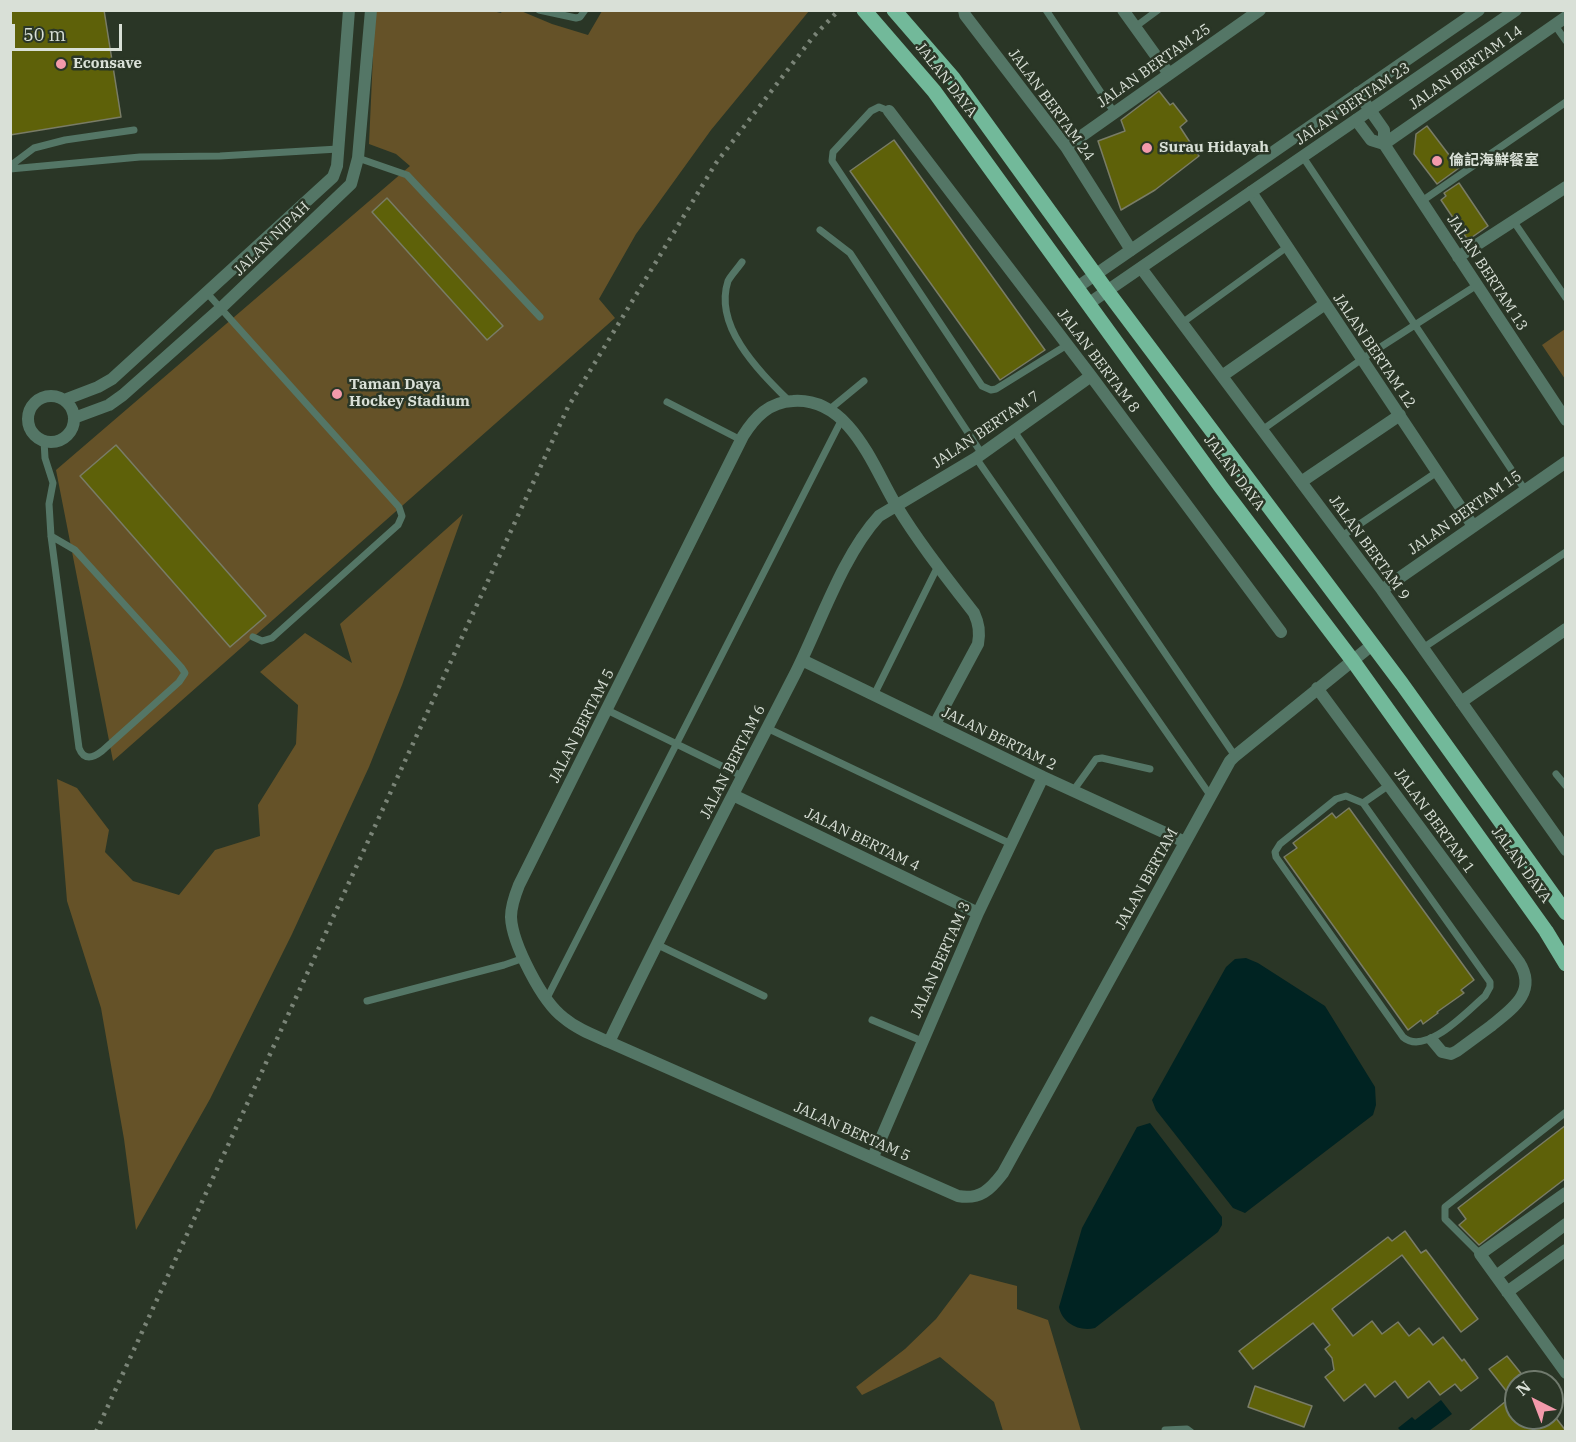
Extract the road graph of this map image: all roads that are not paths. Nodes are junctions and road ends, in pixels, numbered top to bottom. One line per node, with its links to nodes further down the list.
1 (349, 10): 28 (street, JALAN NIPAH)
2 (371, 10): 30 (street, JALAN NIPAH)
3 (539, 10): 4 (lane)
4 (585, 10)
5 (864, 10): 44 (main road, JALAN DAYA)
6 (894, 10): 42 (main road, JALAN DAYA)
7 (964, 10): 27 (street, JALAN BERTAM 24)
8 (1046, 10): 23 (lane)
9 (1123, 10): 16 (street)
10 (1158, 10): 16 (lane)
11 (1260, 10): 18 (street, JALAN BERTAM 25)
12 (1479, 10): 19 (street, JALAN BERTAM 23)
13 (1516, 10): 21 (street, JALAN BERTAM 23)
14 (1566, 17): 15 (street, JALAN BERTAM 14)
15 (1554, 24): 17 (lane); 26 (street, JALAN BERTAM 14)
16 (1135, 27): 18 (street)
17 (1566, 41)
18 (1169, 74): 23 (street, JALAN BERTAM 25)
19 (1359, 93): 21 (street, JALAN BERTAM 13); 38 (street, JALAN BERTAM 23)
20 (1566, 102): 34 (lane)
21 (1371, 110): 24 (street, JALAN BERTAM 23); 26 (street, JALAN BERTAM 13)
22 (889, 111): 54 (street, JALAN BERTAM 8); 54 (lane)
23 (1114, 111): 27 (street, JALAN BERTAM 25)
24 (1356, 120): 26 (street, JALAN BERTAM 13); 29 (street, JALAN BERTAM 23)
25 (134, 130): 31 (lane)
26 (1384, 144): 34 (street, JALAN BERTAM 13)
27 (1066, 147): 38 (street, JALAN BERTAM 24)
28 (338, 149): 31 (lane); 46 (street, JALAN NIPAH)
29 (1303, 157): 33 (street, JALAN BERTAM 23); 53 (lane)
30 (358, 158): 50 (street, JALAN NIPAH); 51 (lane)
31 (10, 168)
32 (1566, 187): 35 (street)
33 (1251, 192): 37 (street, JALAN BERTAM 12); 41 (street, JALAN BERTAM 23)
34 (1422, 201): 39 (street, JALAN BERTAM 13)
35 (1514, 222): 39 (street); 47 (lane)
36 (820, 230): 71 (lane)
37 (1287, 247): 49 (street, JALAN BERTAM 12); 52 (lane)
38 (1131, 250): 42 (street, JALAN BERTAM 23)
39 (1458, 257): 43 (street, JALAN BERTAM 13)
40 (742, 262): 60 (lane)
41 (1141, 268): 45 (street, JALAN BERTAM 23); 52 (street, JALAN BERTAM 9)
42 (1095, 275): 44 (street, JALAN BERTAM 23); 45 (main road, JALAN DAYA)
43 (1477, 285): 53 (lane); 66 (street, JALAN BERTAM 13)
44 (1076, 288): 48 (main road, JALAN DAYA)
45 (1107, 291): 48 (street, JALAN BERTAM 23); 86 (main road, JALAN DAYA)
46 (207, 293): 50 (lane); 59 (street, JALAN NIPAH)
47 (1566, 297)
48 (1088, 304): 89 (main road, JALAN DAYA)
49 (1325, 304): 55 (street, JALAN BERTAM 12); 57 (street)
50 (221, 308): 64 (street, JALAN NIPAH); 85 (lane)
51 (540, 317)
52 (1182, 323): 57 (street, JALAN BERTAM 9)
53 (1416, 324): 55 (lane); 75 (lane)
54 (1067, 345): 56 (street, JALAN BERTAM 8)
55 (1362, 359): 63 (street, JALAN BERTAM 12); 67 (lane)
56 (1091, 376): 68 (street, JALAN BERTAM 7); 84 (street, JALAN BERTAM 8)
57 (1222, 376): 67 (street, JALAN BERTAM 9)
58 (864, 381): 62 (lane)
59 (64, 400): 64 (street); 70 (street)
60 (789, 401): 62 (street); 69 (street, JALAN BERTAM 5)
61 (667, 402): 69 (lane)
62 (830, 409): 65 (street)
63 (1400, 415): 73 (street, JALAN BERTAM 12); 74 (street)
64 (74, 418): 70 (street)
65 (842, 419): 76 (street); 96 (lane)
66 (1566, 420)
67 (1262, 430): 74 (street, JALAN BERTAM 9)
68 (1014, 431): 71 (street, JALAN BERTAM 7); 97 (lane)
69 (741, 440): 93 (street, JALAN BERTAM 5)
70 (44, 441): 78 (lane)
71 (979, 456): 76 (street, JALAN BERTAM 7); 106 (lane)
72 (1566, 462): 75 (street, JALAN BERTAM 15)
73 (1437, 472): 77 (street, JALAN BERTAM 12); 79 (lane)
74 (1301, 482): 79 (street, JALAN BERTAM 9)
75 (1525, 490): 77 (street, JALAN BERTAM 15)
76 (896, 505): 81 (street); 88 (street, JALAN BERTAM 6)
77 (1473, 526): 82 (street, JALAN BERTAM 15)
78 (51, 536): 78 (lane)
79 (1342, 536): 82 (street, JALAN BERTAM 9)
80 (1566, 552): 87 (lane)
81 (938, 566): 91 (lane); 94 (street)
82 (1382, 590): 87 (street, JALAN BERTAM 9)
83 (1566, 628): 92 (street)
84 (1281, 632)
85 (253, 637)
86 (1372, 645): 89 (street, JALAN BERTAM); 112 (main road, JALAN DAYA)
87 (1423, 648): 92 (street, JALAN BERTAM 9)
88 (802, 660): 91 (street, JALAN BERTAM 2); 95 (street, JALAN BERTAM 6)
89 (1353, 661): 90 (street, JALAN BERTAM); 115 (main road, JALAN DAYA)
90 (1317, 688): 97 (street, JALAN BERTAM); 102 (street, JALAN BERTAM 1)
91 (874, 695): 94 (street, JALAN BERTAM 2)
92 (1461, 702): 109 (street, JALAN BERTAM 9)
93 (607, 710): 96 (lane); 114 (street, JALAN BERTAM 5)
94 (935, 724): 101 (street, JALAN BERTAM 2)
95 (767, 728): 100 (street, JALAN BERTAM 6); 110 (lane)
96 (677, 744): 100 (lane); 117 (lane)
97 (1235, 756): 106 (street, JALAN BERTAM)
98 (1150, 769): 104 (lane)
99 (1556, 774): 103 (lane)
100 (742, 776): 105 (street, JALAN BERTAM 6)
101 (1042, 777): 104 (street, JALAN BERTAM 2); 110 (street, JALAN BERTAM 3)
102 (1389, 785): 107 (lane); 120 (street, JALAN BERTAM 1)
103 (1566, 786)
104 (1073, 791): 108 (street, JALAN BERTAM 2)
105 (733, 795): 111 (street, JALAN BERTAM 4); 113 (street, JALAN BERTAM 6)
106 (1210, 795): 108 (street, JALAN BERTAM)
107 (1363, 803): 120 (lane); 120 (lane)
108 (1185, 842): 125 (street, JALAN BERTAM)
109 (1564, 843)
110 (1011, 844): 111 (street, JALAN BERTAM 3)
111 (978, 913): 121 (street, JALAN BERTAM 3)
112 (1566, 913)
113 (656, 944): 116 (lane); 122 (street, JALAN BERTAM 6)
114 (524, 958): 117 (street, JALAN BERTAM 5); 118 (lane)
115 (1566, 964)
116 (764, 996)
117 (546, 1000): 122 (street, JALAN BERTAM 5)
118 (367, 1002)
119 (872, 1020): 121 (lane)
120 (1431, 1040)
121 (922, 1041): 124 (street, JALAN BERTAM 3)
122 (609, 1042): 124 (street, JALAN BERTAM 5)
123 (1566, 1112): 129 (lane)
124 (873, 1157): 125 (street, JALAN BERTAM 5)
125 (1003, 1173)
126 (1566, 1193): 129 (street)
127 (1566, 1224): 130 (street)
128 (1566, 1250): 131 (street)
129 (1480, 1254): 130 (street)
130 (1496, 1276): 131 (street)
131 (1508, 1292): 132 (street)
132 (1566, 1373)
133 (1165, 1431): 134 (lane)
134 (1191, 1431)

